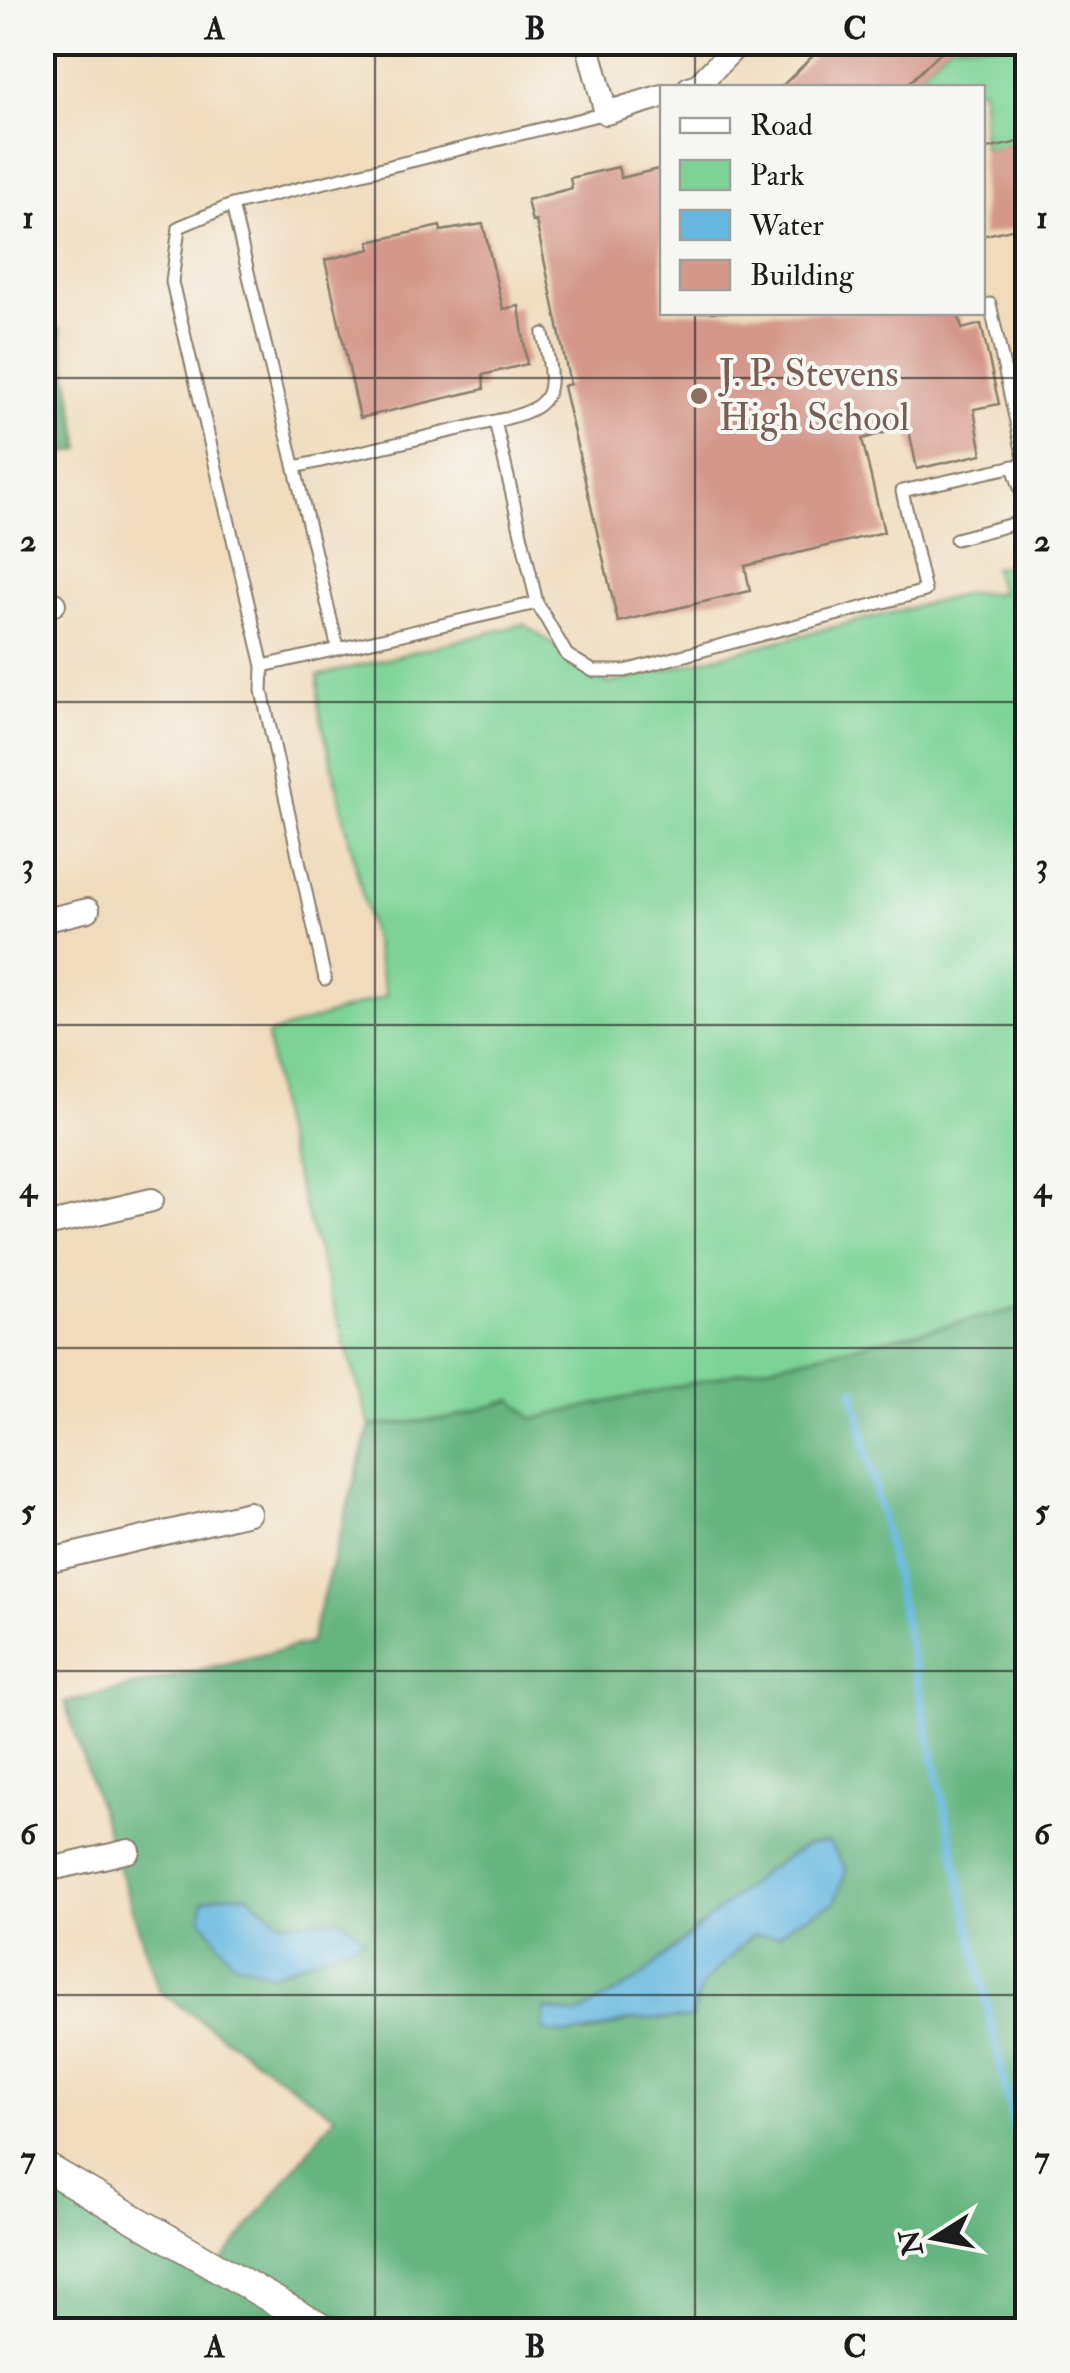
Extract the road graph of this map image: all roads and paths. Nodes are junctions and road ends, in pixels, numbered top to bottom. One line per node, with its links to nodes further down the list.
1 (586, 42): 5 (street)
2 (740, 42): 3 (street)
3 (698, 85)
4 (660, 97): 5 (street)
5 (606, 113): 6 (lane)
6 (232, 205): 11 (lane); 16 (lane)
7 (990, 304): 10 (lane)
8 (543, 334): 9 (lane)
9 (495, 421): 11 (lane); 14 (lane)
10 (1022, 464): 12 (lane); 14 (lane)
11 (295, 467): 15 (lane)
12 (1028, 517): 13 (lane)
13 (956, 539)
14 (538, 603): 15 (lane)
15 (338, 649): 16 (lane)
16 (262, 666): 19 (lane)
17 (88, 910): 18 (street)
18 (42, 921)
19 (325, 979)
20 (152, 1200): 21 (street)
21 (42, 1226)
22 (250, 1513): 23 (street)
23 (42, 1562)
24 (128, 1851): 25 (street)
25 (42, 1870)
26 (42, 2164): 27 (street)
27 (325, 2330)

